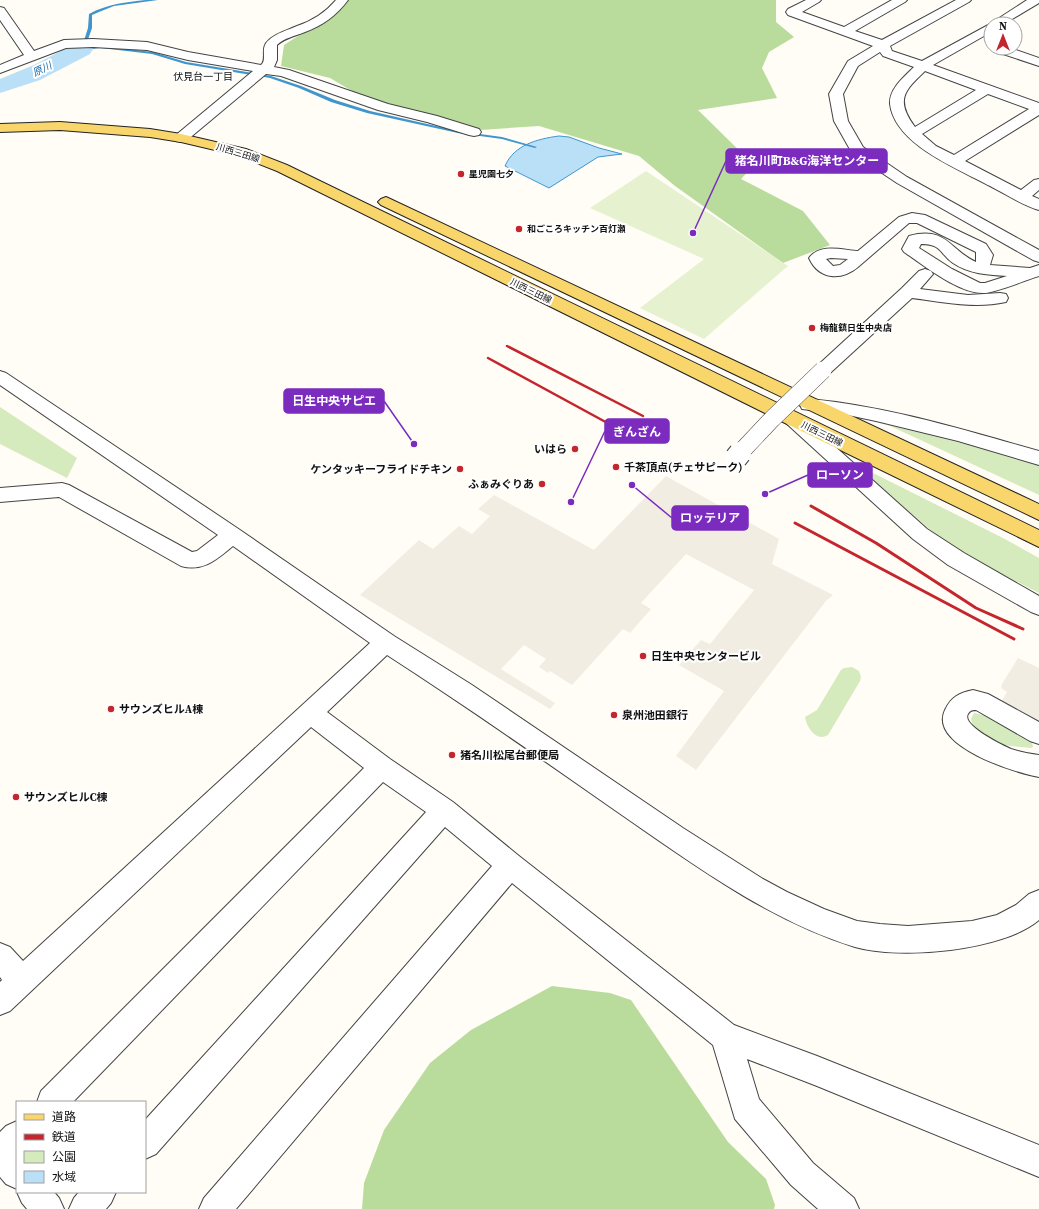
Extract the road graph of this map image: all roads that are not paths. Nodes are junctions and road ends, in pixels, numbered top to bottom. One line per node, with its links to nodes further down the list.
1 (342, 0): 18 (street)
2 (815, 0): 8 (street)
3 (902, 0): 8 (street)
4 (965, 0): 12 (street)
5 (1035, 0): 7 (street)
6 (0, 11): 14 (street)
7 (1009, 16)
8 (846, 30): 12 (street)
9 (983, 32): 10 (street)
10 (971, 39): 11 (street); 16 (street)
11 (983, 43)
12 (883, 45): 16 (street); 31 (street)
13 (1023, 56): 15 (street)
14 (32, 57): 17 (street); 18 (street)
15 (1037, 60)
16 (924, 65): 19 (street); 25 (street)
17 (0, 69)
18 (260, 73): 23 (street); 24 (street)
19 (987, 89): 20 (street); 25 (street)
20 (1039, 109): 26 (street)
21 (0, 119): 24 (main road, 川西三田線)
22 (0, 128): 24 (main road, 川西三田線)
23 (474, 132)
24 (187, 133): 37 (main road, 川西三田線); 38 (main road, 川西三田線)
25 (913, 134): 26 (street)
26 (954, 162): 28 (street)
27 (1039, 183): 28 (street)
28 (1021, 196): 29 (street)
29 (1039, 205)
30 (861, 256): 32 (street)
31 (1039, 257)
32 (980, 269): 34 (street); 34 (street)
33 (925, 274): 35 (street)
34 (1037, 276): 35 (street)
35 (908, 292): 39 (street, bridge)
36 (0, 377): 43 (street)
37 (809, 405): 40 (street); 42 (main road, 川西三田線)
38 (794, 420): 44 (main road, 川西三田線); 45 (street)
39 (736, 458)
40 (1039, 458)
41 (0, 495): 43 (street)
42 (1039, 514)
43 (233, 535): 46 (street)
44 (1039, 539)
45 (1039, 606)
46 (386, 642): 47 (street); 53 (street)
47 (311, 713): 50 (street); 55 (street)
48 (1039, 734): 49 (street)
49 (1039, 766)
50 (381, 767): 51 (street); 58 (street)
51 (444, 810): 52 (street); 59 (street)
52 (510, 865): 57 (street); 65 (street)
53 (1039, 903)
54 (0, 957): 55 (street)
55 (22, 980): 56 (street)
56 (0, 1001)
57 (725, 1036): 60 (street); 66 (street)
58 (53, 1101)
59 (146, 1141)
60 (1039, 1161)
61 (34, 1193): 63 (street)
62 (99, 1193): 64 (street)
63 (48, 1209)
64 (85, 1209)
65 (215, 1209)
66 (842, 1209)

